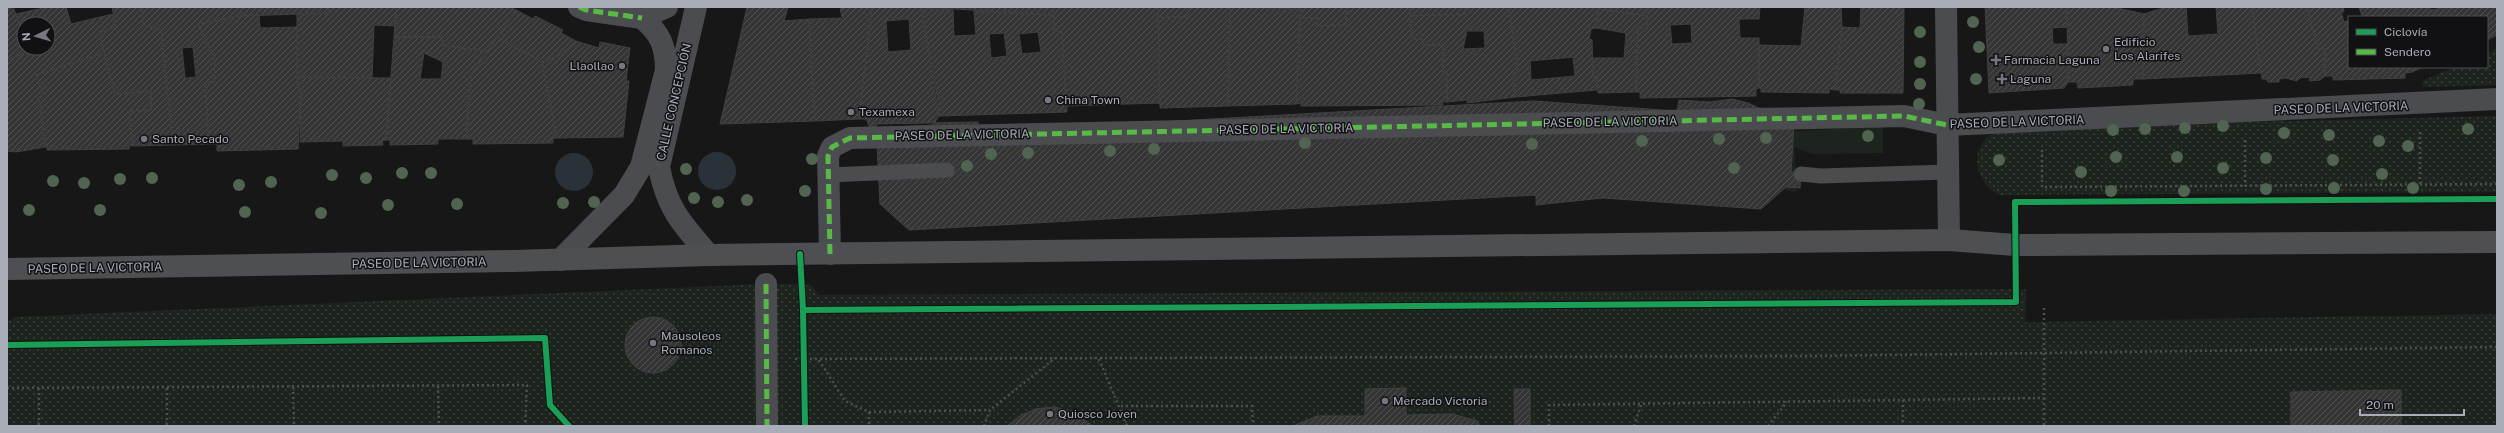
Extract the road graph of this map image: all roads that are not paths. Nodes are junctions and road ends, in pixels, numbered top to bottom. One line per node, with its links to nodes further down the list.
1 (579, 7): 5 (street)
2 (667, 7): 5 (street)
3 (696, 7): 15 (street, CALLE CONCEPCIÓN)
4 (1946, 7): 7 (street)
5 (642, 18): 16 (street, CALLE CONCEPCIÓN)
6 (2497, 99): 7 (street, PASEO DE LA VICTORIA)
7 (1947, 125): 9 (street); 11 (street, PASEO DE LA VICTORIA)
8 (947, 170): 11 (lane)
9 (1948, 172): 10 (lane); 12 (street)
10 (1801, 174)
11 (828, 175): 14 (street, PASEO DE LA VICTORIA)
12 (1949, 240): 13 (main road, PASEO DE LA VICTORIA); 14 (main road, PASEO DE LA VICTORIA)
13 (2497, 242)
14 (830, 254): 15 (main road, PASEO DE LA VICTORIA)
15 (709, 255): 16 (main road, PASEO DE LA VICTORIA)
16 (560, 260): 17 (main road, PASEO DE LA VICTORIA)
17 (7, 269)
18 (766, 284): 19 (street)
19 (767, 426)

